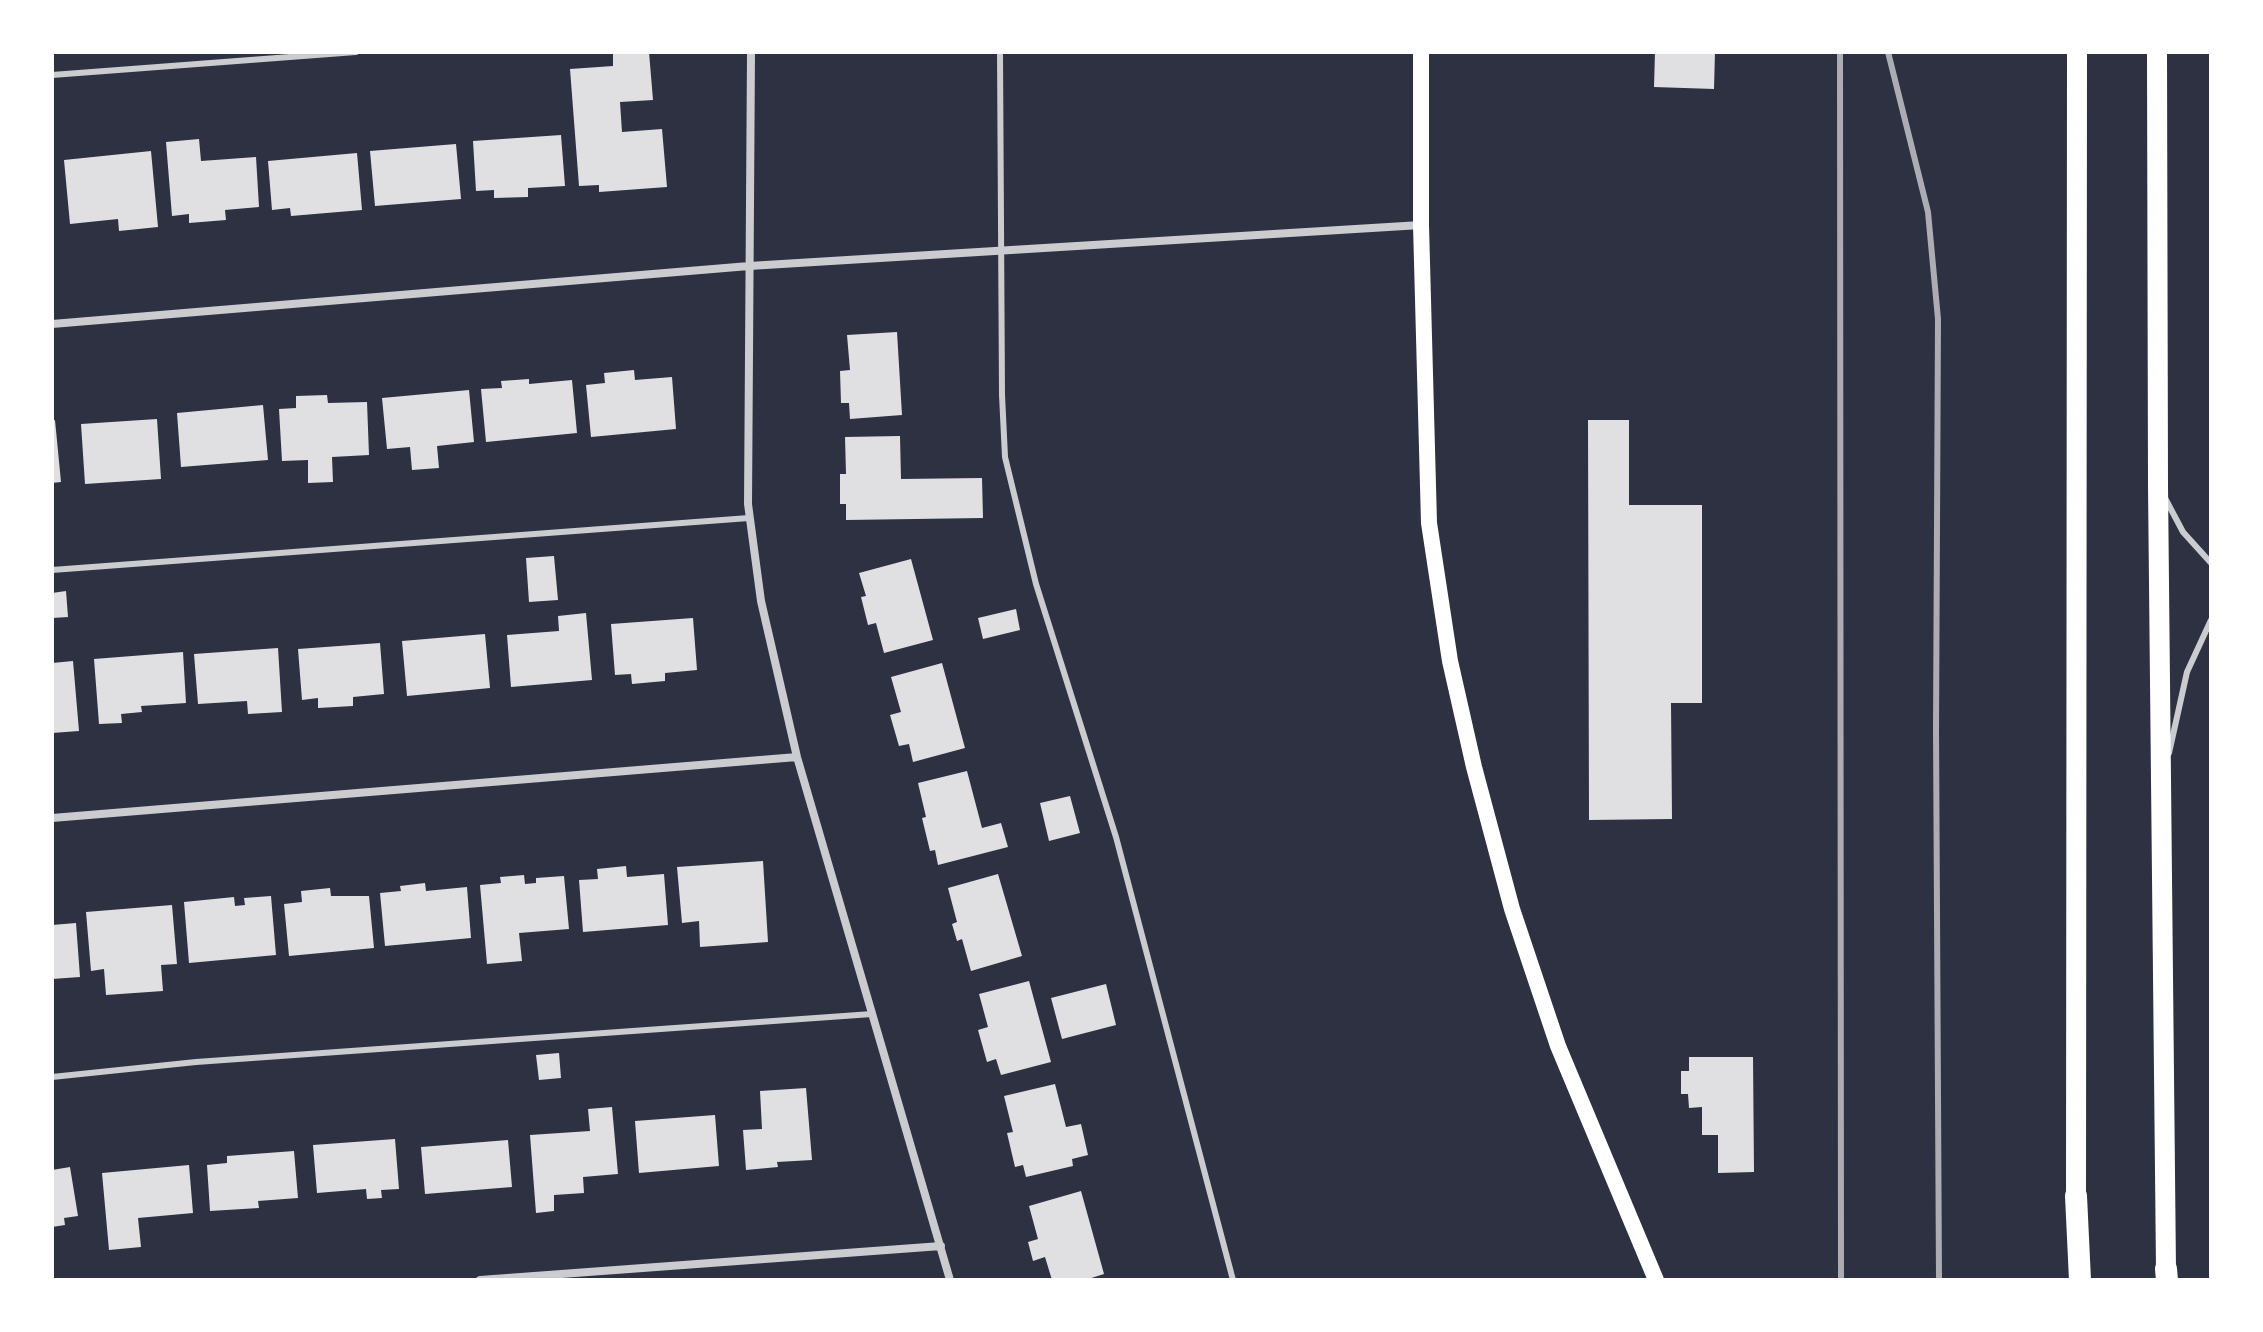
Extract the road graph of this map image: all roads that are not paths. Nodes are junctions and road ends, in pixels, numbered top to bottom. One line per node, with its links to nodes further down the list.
1 (356, 52): 7 (lane)
2 (751, 52): 10 (street)
3 (1000, 52): 9 (lane)
4 (1421, 52): 8 (main road)
5 (2077, 52): 22 (main road)
6 (2157, 52): 12 (main road)
7 (52, 75)
8 (1421, 225): 9 (street); 28 (main road)
9 (1002, 251): 10 (street); 27 (lane)
10 (749, 266): 11 (street); 13 (street)
11 (52, 324)
12 (2158, 486): 14 (lane); 18 (main road)
13 (749, 518): 15 (lane); 17 (street)
14 (2211, 563)
15 (52, 570)
16 (2211, 620): 18 (lane)
17 (797, 757): 19 (street); 20 (street)
18 (2162, 788): 24 (main road)
19 (52, 818)
20 (872, 1014): 21 (lane); 23 (street)
21 (52, 1077)
22 (2076, 1196): 29 (highway)
23 (941, 1246): 25 (street); 26 (street)
24 (2167, 1276)
25 (480, 1280)
26 (950, 1280)
27 (1233, 1280)
28 (1656, 1280)
29 (2077, 1280)

